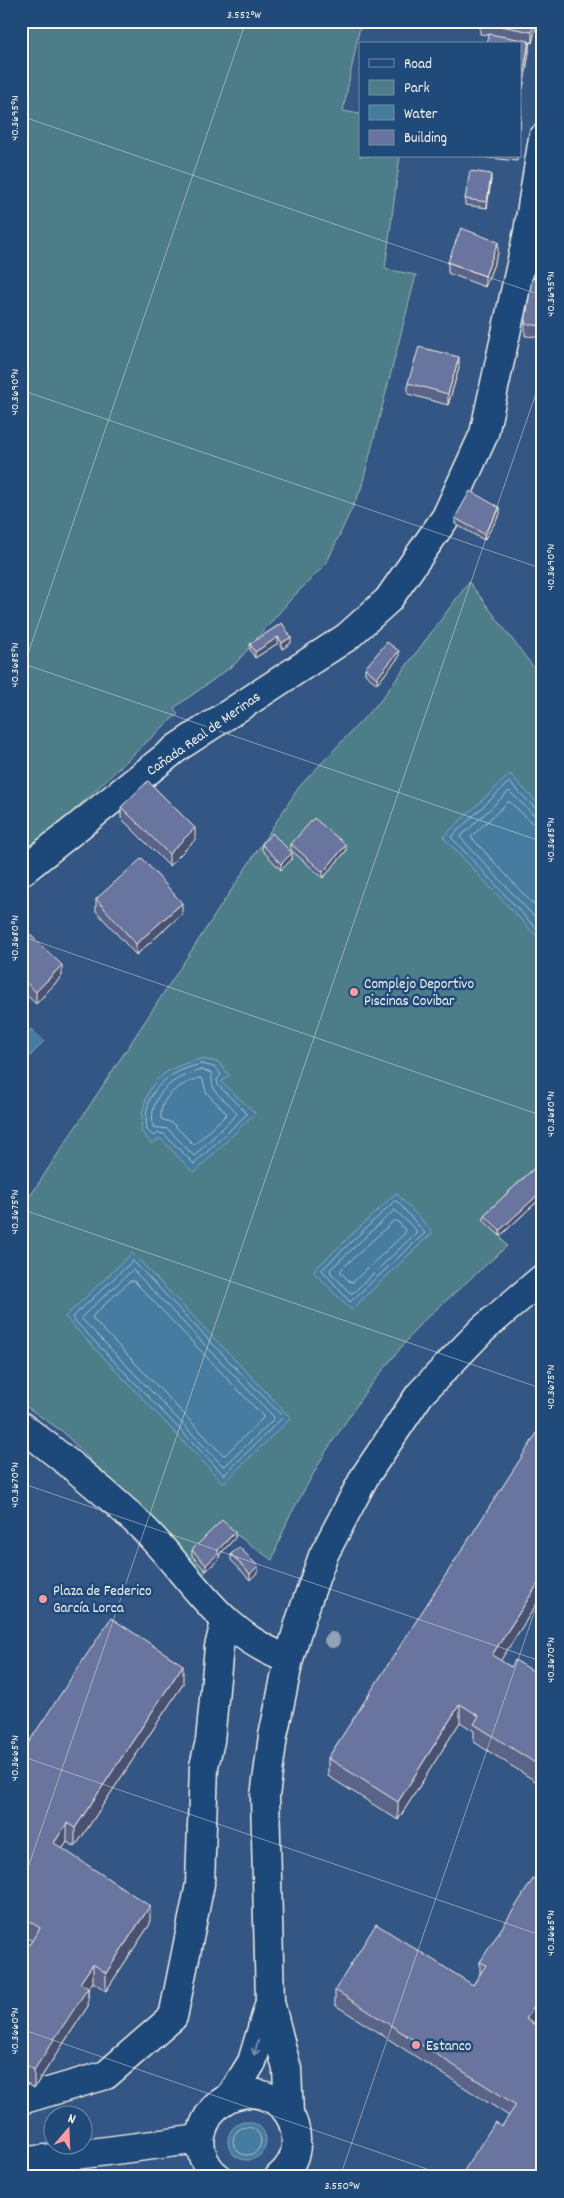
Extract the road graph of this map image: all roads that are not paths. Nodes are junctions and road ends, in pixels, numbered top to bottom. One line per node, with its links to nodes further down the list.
1 (543, 138): 2 (street, Cañada Real de Merinas)
2 (21, 872)
3 (543, 1278): 6 (street)
4 (21, 1426): 5 (street)
5 (225, 1622): 6 (street); 9 (street)
6 (289, 1659): 7 (street)
7 (270, 2002): 8 (street, one-way to 8); 10 (street)
8 (231, 2096): 10 (street); 11 (street)
9 (21, 2100)
10 (289, 2114): 12 (street)
11 (200, 2139): 13 (street); 14 (street)
12 (296, 2150): 15 (street); 16 (street)
13 (21, 2162)
14 (218, 2177)
15 (279, 2177)
16 (304, 2177)

